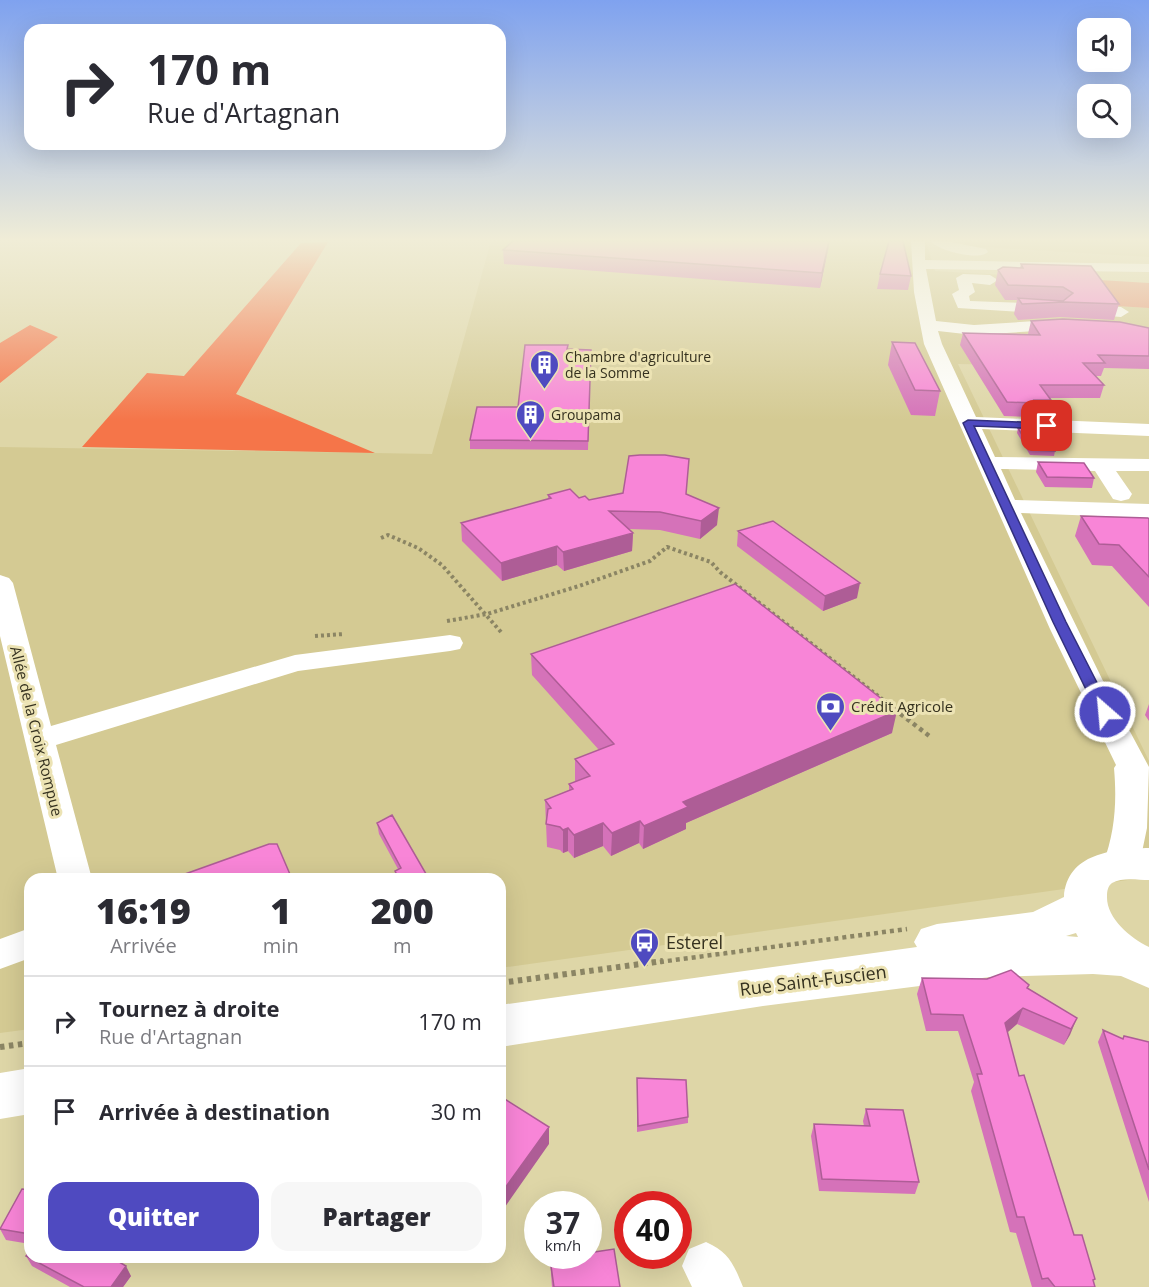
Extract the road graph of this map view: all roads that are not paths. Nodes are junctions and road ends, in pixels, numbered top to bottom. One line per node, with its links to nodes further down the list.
1 (924, 301): 5 (street)
2 (963, 301): 4 (street)
3 (1121, 312): 4 (street)
4 (1071, 317): 5 (street); 6 (street)
5 (928, 325): 7 (street)
6 (1127, 329)
7 (968, 423): 8 (street); 9 (street)
8 (1149, 430)
9 (987, 463): 10 (street); 13 (street)
10 (1101, 464): 11 (street); 12 (street)
11 (1149, 465)
12 (1121, 494)
13 (1009, 512): 14 (street); 15 (street); 19 (street)
14 (1149, 512)
15 (1149, 522)
16 (0, 583): 18 (street, Allée de la Croix Rompue)
17 (446, 633): 18 (street)
18 (39, 740): 22 (street, Allée de la Croix Rompue)
19 (1129, 761): 20 (street); 21 (street)
20 (1149, 796)
21 (1134, 864): 23 (main road)
22 (73, 873)
23 (1085, 906): 26 (main road); 27 (main road, Rue Saint-Fuscien)
24 (24, 945): 25 (street)
25 (0, 954)
26 (1142, 967): 28 (main road, Rue Saint-Fuscien)
27 (506, 1001)
28 (506, 1025)
29 (24, 1070): 30 (main road)
30 (0, 1073)
31 (24, 1092): 32 (main road)
32 (0, 1096)

